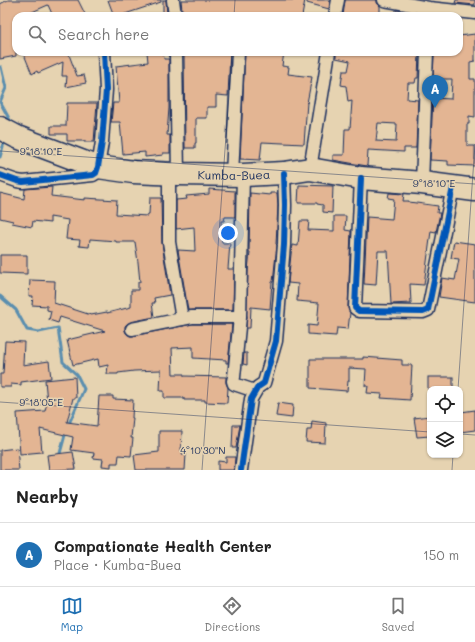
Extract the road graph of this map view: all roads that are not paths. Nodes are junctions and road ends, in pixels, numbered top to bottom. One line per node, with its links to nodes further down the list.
1 (172, 0): 5 (street)
2 (338, 0): 6 (street)
3 (384, 0): 7 (street)
4 (449, 5): 7 (street); 8 (street)
5 (174, 12)
6 (336, 12)
7 (429, 12)
8 (475, 13)
9 (104, 56): 15 (street)
10 (176, 56): 18 (street)
11 (238, 56): 20 (street)
12 (328, 56): 16 (street)
13 (427, 56): 22 (street)
14 (0, 128): 15 (highway, Kumba-Buea)
15 (98, 167): 18 (highway, Kumba-Buea); 19 (street)
16 (310, 169): 17 (highway, Kumba-Buea); 21 (highway, Kumba-Buea)
17 (284, 173): 20 (highway, Kumba-Buea); 28 (street)
18 (173, 174): 20 (highway, Kumba-Buea); 26 (street)
19 (0, 175)
20 (238, 175): 25 (street)
21 (361, 178): 22 (highway, Kumba-Buea); 23 (street)
22 (422, 183): 23 (highway, Kumba-Buea)
23 (453, 187): 24 (highway, Kumba-Buea)
24 (475, 190)
25 (240, 317): 26 (street); 28 (street)
26 (182, 319): 27 (street)
27 (132, 329)
28 (255, 391): 29 (street)
29 (241, 470)

